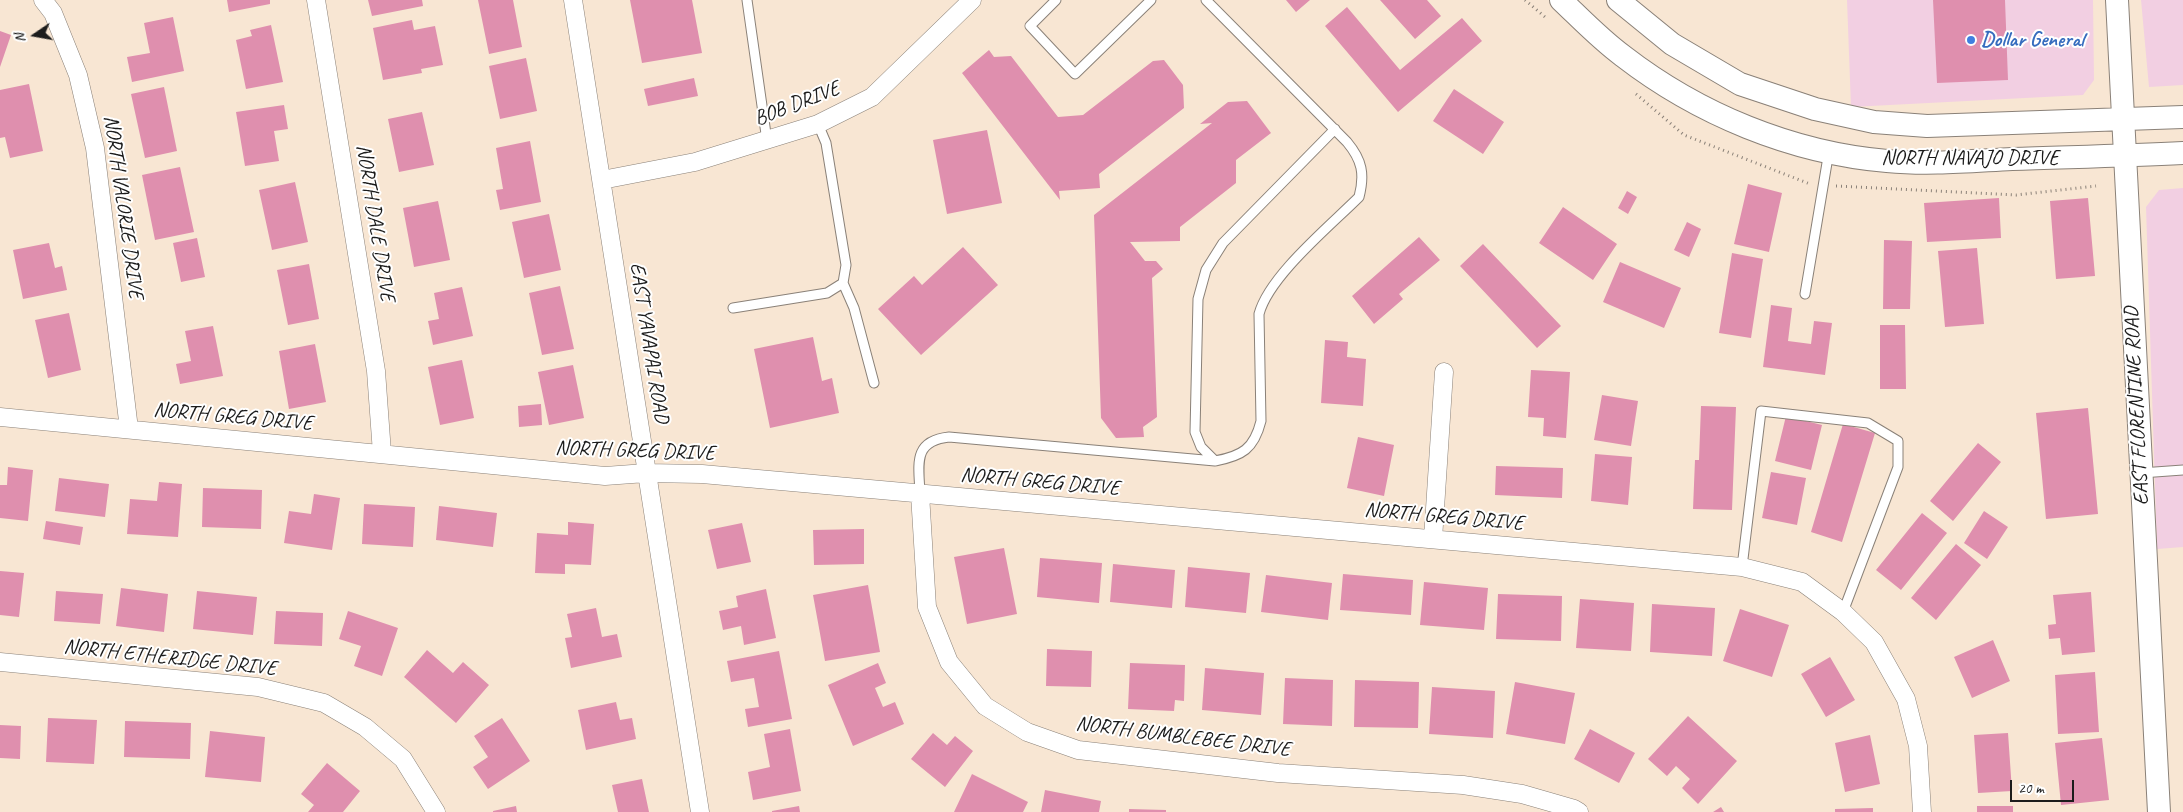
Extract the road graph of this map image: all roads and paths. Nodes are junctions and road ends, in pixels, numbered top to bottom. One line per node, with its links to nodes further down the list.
1 (43, 0): 27 (street, NORTH VALORIE DRIVE)
2 (316, 0): 28 (street, NORTH DALE DRIVE)
3 (573, 0): 20 (street, EAST YAVAPAI ROAD)
4 (746, 0): 16 (lane)
5 (972, 0): 14 (street, BOB DRIVE)
6 (1056, 0): 7 (lane)
7 (1151, 0)
8 (1206, 0): 15 (lane)
9 (1561, 0): 17 (street, NORTH NAVAJO DRIVE)
10 (1618, 0): 13 (street, NORTH NAVAJO DRIVE)
11 (2117, 0): 13 (street, EAST FLORENTINE ROAD)
12 (2183, 117): 13 (street, NORTH NAVAJO DRIVE)
13 (2122, 121): 19 (street, EAST FLORENTINE ROAD)
14 (818, 124): 16 (street, BOB DRIVE); 21 (lane)
15 (1335, 129): 29 (lane); 29 (lane)
16 (767, 141): 20 (street, BOB DRIVE)
17 (1829, 151): 19 (street, NORTH NAVAJO DRIVE); 22 (lane)
18 (2183, 154): 19 (street, NORTH NAVAJO DRIVE)
19 (2124, 156): 32 (street, EAST FLORENTINE ROAD)
20 (602, 180): 31 (street, EAST YAVAPAI ROAD)
21 (843, 283): 23 (lane); 25 (lane)
22 (1805, 294)
23 (733, 308)
24 (1444, 372): 34 (street)
25 (874, 383)
26 (0, 417): 27 (street, NORTH GREG DRIVE)
27 (129, 429): 28 (street, NORTH GREG DRIVE)
28 (382, 453): 31 (street, NORTH GREG DRIVE)
29 (1215, 461): 33 (lane)
30 (2183, 470): 32 (lane)
31 (646, 473): 33 (street, NORTH GREG DRIVE); 39 (street, EAST YAVAPAI ROAD)
32 (2141, 473): 42 (street, EAST FLORENTINE ROAD)
33 (920, 494): 34 (street, NORTH GREG DRIVE); 40 (street, NORTH BUMBLEBEE DRIVE)
34 (1433, 538): 35 (street, NORTH GREG DRIVE)
35 (1742, 567): 36 (street, NORTH GREG DRIVE); 36 (lane)
36 (1843, 612): 41 (street, NORTH GREG DRIVE)
37 (0, 662): 38 (street, NORTH ETHERIDGE DRIVE)
38 (436, 812)
39 (700, 812)
40 (1579, 812)
41 (1922, 812)
42 (2160, 812)

